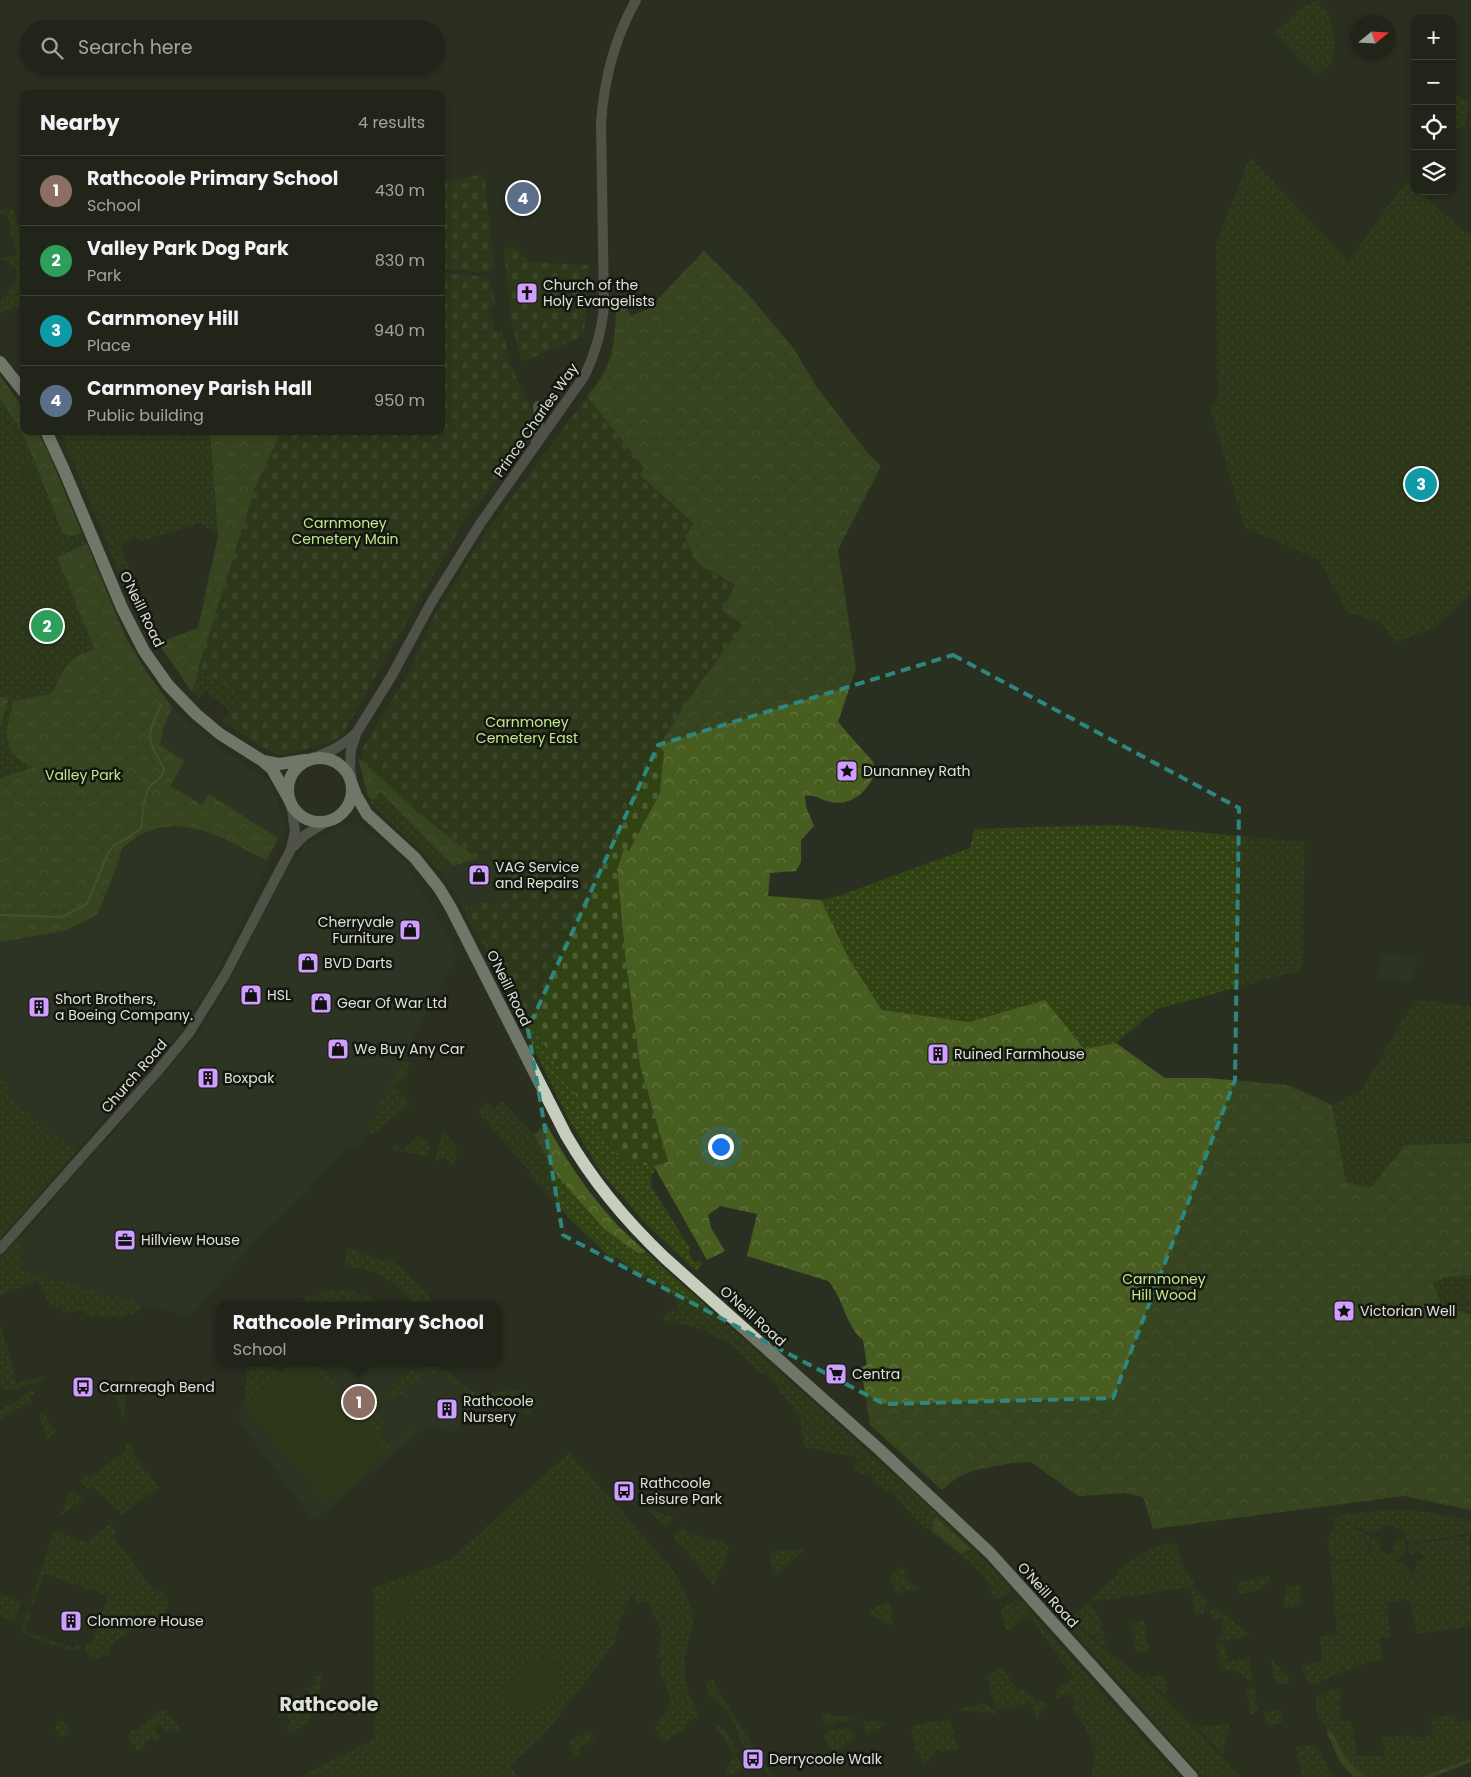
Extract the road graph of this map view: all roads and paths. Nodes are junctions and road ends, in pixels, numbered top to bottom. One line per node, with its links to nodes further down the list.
1 (636, 0): 6 (street, Prince Charles Way)
2 (0, 362): 3 (main road)
3 (20, 387)
4 (538, 406): 6 (street)
5 (48, 435): 9 (main road, O'Neill Road)
6 (536, 445): 7 (street, Prince Charles Way)
7 (357, 732): 8 (street, Prince Charles Way); 10 (street, Prince Charles Way)
8 (311, 759): 9 (main road, O'Neill Road); 10 (main road); 11 (main road)
9 (263, 761): 11 (main road, O'Neill Road)
10 (352, 783): 12 (main road, O'Neill Road); 13 (main road)
11 (290, 801): 13 (main road); 14 (street, Church Road)
12 (373, 820): 13 (main road); 16 (main road, O'Neill Road)
13 (330, 821): 14 (street, Church Road)
14 (291, 849): 15 (street, Church Road)
15 (0, 1249)
16 (1192, 1777)

